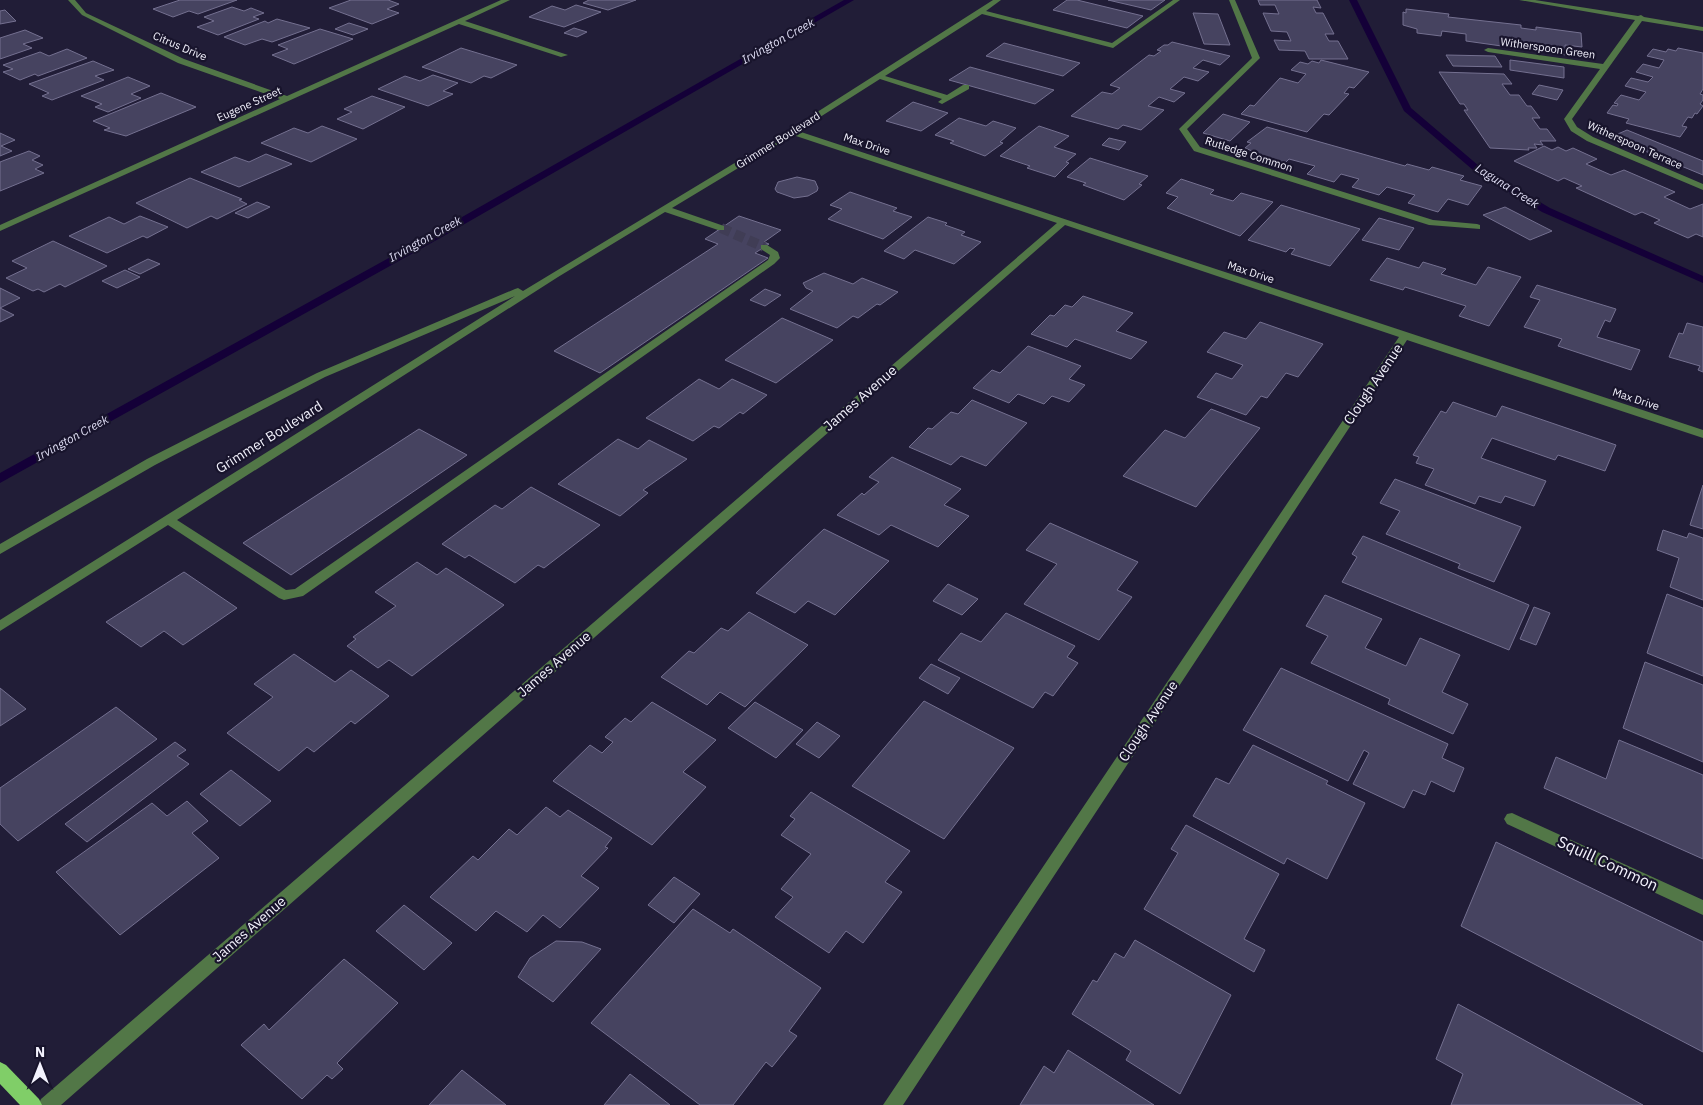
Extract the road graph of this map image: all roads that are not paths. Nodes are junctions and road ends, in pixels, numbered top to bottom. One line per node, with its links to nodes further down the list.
1 (71, 0): 17 (street, Citrus Drive)
2 (507, 0): 9 (street, Eugene Street)
3 (998, 0): 7 (street, Grimmer Boulevard)
4 (1177, 0): 7 (street)
5 (1232, 0): 23 (street, Rutledge Common)
6 (1522, 0): 8 (street)
7 (980, 11): 14 (street, Grimmer Boulevard)
8 (1640, 18): 10 (street); 13 (street, Witherspoon Terrace)
9 (460, 22): 12 (street); 17 (street, Eugene Street)
10 (1703, 29)
11 (1488, 50): 13 (street, Witherspoon Green)
12 (564, 55)
13 (1605, 67): 20 (street, Witherspoon Terrace)
14 (879, 76): 16 (street); 19 (street, Grimmer Boulevard)
15 (966, 87): 16 (street)
16 (948, 98): 18 (street)
17 (288, 99): 24 (street, Eugene Street)
18 (940, 104)
19 (792, 132): 21 (street, Grimmer Boulevard); 22 (street, Max Drive)
20 (1703, 187)
21 (665, 209): 25 (street); 27 (street, Grimmer Boulevard)
22 (1062, 222): 28 (street, Max Drive); 37 (street, James Avenue)
23 (1477, 226)
24 (0, 228)
25 (721, 228)
26 (764, 247): 30 (street)
27 (555, 275): 30 (street, Grimmer Boulevard); 31 (street, Grimmer Boulevard)
28 (1404, 336): 29 (street, Max Drive); 38 (street, Clough Avenue)
29 (1703, 434)
30 (167, 520): 32 (street, Grimmer Boulevard)
31 (0, 550)
32 (0, 626)
33 (1512, 819): 34 (street, Squill Common)
34 (1703, 908)
35 (0, 1071): 36 (main road)
36 (33, 1105)
37 (47, 1105)
38 (892, 1105)

